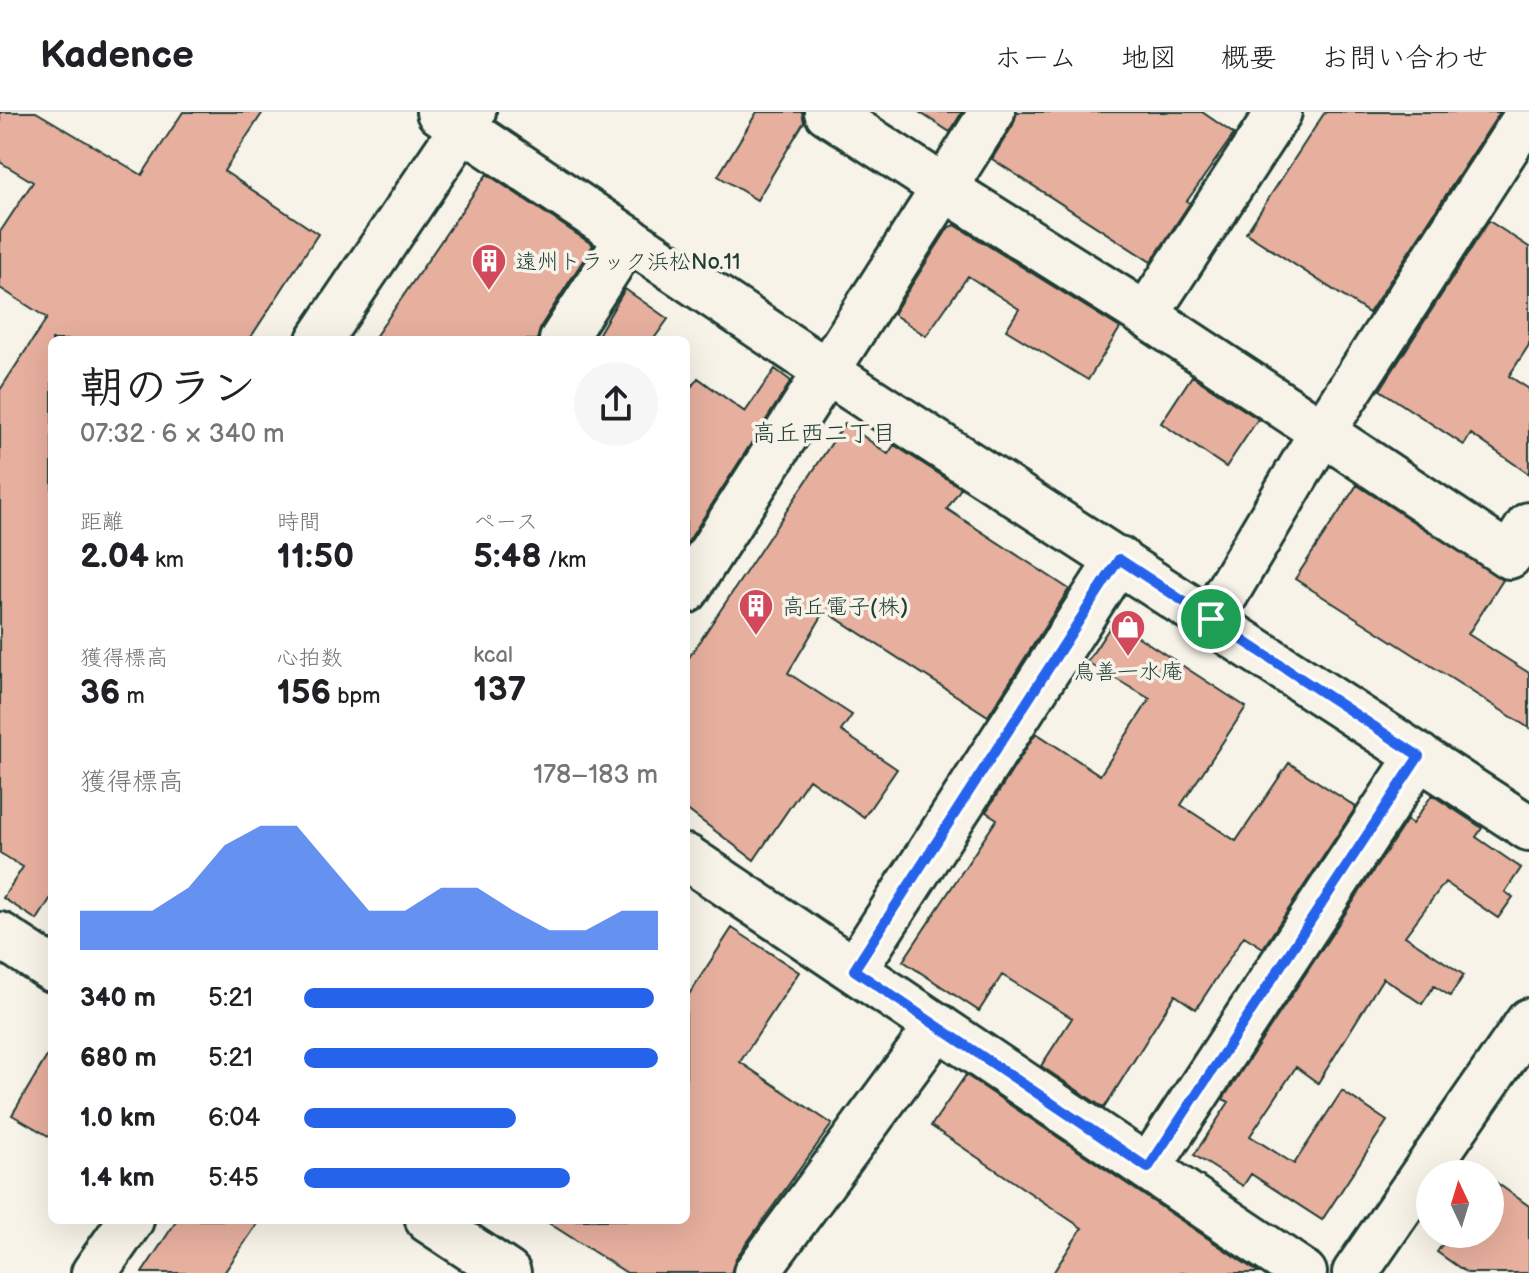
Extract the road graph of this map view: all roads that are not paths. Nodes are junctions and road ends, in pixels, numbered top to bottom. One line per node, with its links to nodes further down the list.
1 (827, 112): 6 (street)
2 (992, 112): 6 (street)
3 (1279, 112): 8 (street)
4 (1529, 113): 12 (street)
5 (459, 117): 7 (street); 9 (street)
6 (944, 188): 8 (street); 11 (street)
7 (628, 238): 10 (street); 11 (street)
8 (1146, 315): 12 (street)
9 (322, 336)
10 (565, 336)
11 (829, 373): 14 (street); 15 (street)
12 (1321, 434): 13 (street); 16 (street)
13 (1529, 525)
14 (1119, 559): 16 (street); 22 (street)
15 (690, 585)
16 (1211, 619): 17 (street)
17 (1419, 756): 18 (street); 25 (street)
18 (1529, 828)
19 (690, 860): 22 (street)
20 (0, 935): 21 (street)
21 (48, 966)
22 (854, 970): 24 (street)
23 (1529, 1021): 32 (street)
24 (938, 1026): 25 (street); 30 (street)
25 (1148, 1168): 31 (street)
26 (128, 1224): 29 (street)
27 (433, 1224): 28 (street)
28 (493, 1269)
29 (94, 1273)
30 (756, 1273)
31 (1304, 1273)
32 (1355, 1273)

